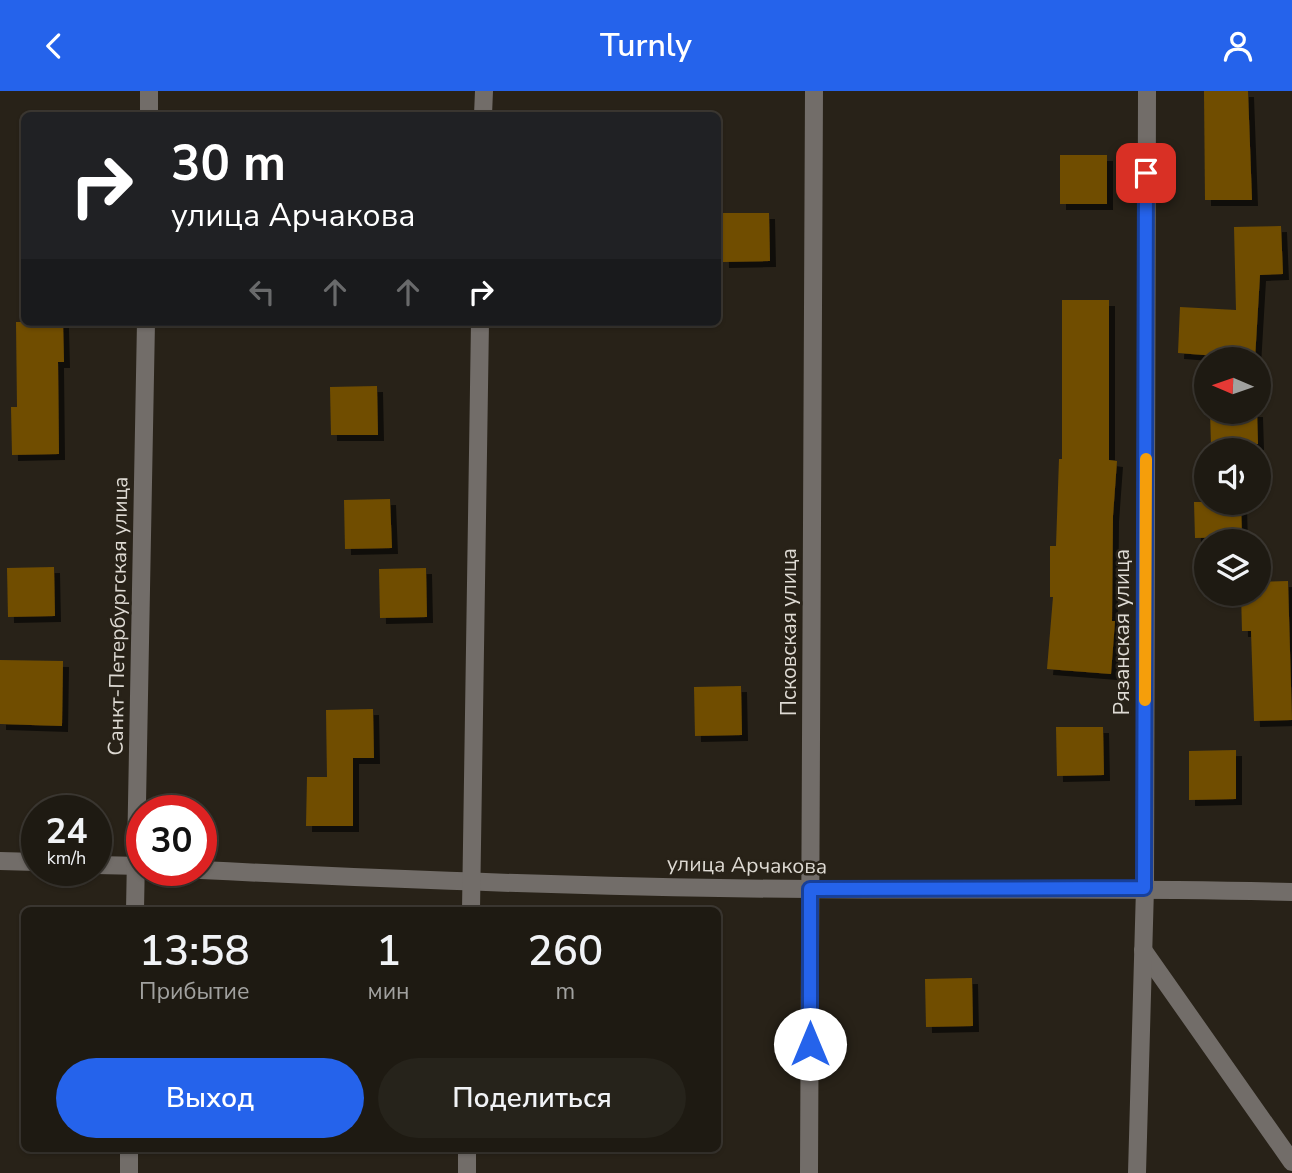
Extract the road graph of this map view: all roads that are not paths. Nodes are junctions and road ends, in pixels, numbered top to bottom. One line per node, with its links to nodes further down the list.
1 (149, 91): 5 (street)
2 (484, 91): 6 (street)
3 (814, 91): 16 (street, Псковская улица)
4 (1147, 91): 15 (street, Рязанская улица)
5 (149, 112)
6 (483, 112)
7 (146, 326): 9 (street, Санкт-Петербургская улица)
8 (480, 326): 13 (street)
9 (140, 795)
10 (0, 861): 11 (street)
11 (21, 862)
12 (217, 871): 13 (street, улица Арчакова)
13 (471, 884): 16 (street, улица Арчакова); 19 (street)
14 (137, 886): 18 (street, Санкт-Петербургская улица)
15 (1144, 888): 16 (street, улица Арчакова); 17 (street, улица Арчакова); 20 (street, Рязанская улица)
16 (810, 889): 26 (street, Псковская улица)
17 (1292, 892)
18 (135, 907)
19 (471, 907)
20 (1143, 950): 23 (street); 27 (street, Рязанская улица)
21 (129, 1152): 24 (street)
22 (467, 1152): 25 (street)
23 (1292, 1162)
24 (129, 1173)
25 (467, 1173)
26 (809, 1173)
27 (1137, 1173)

